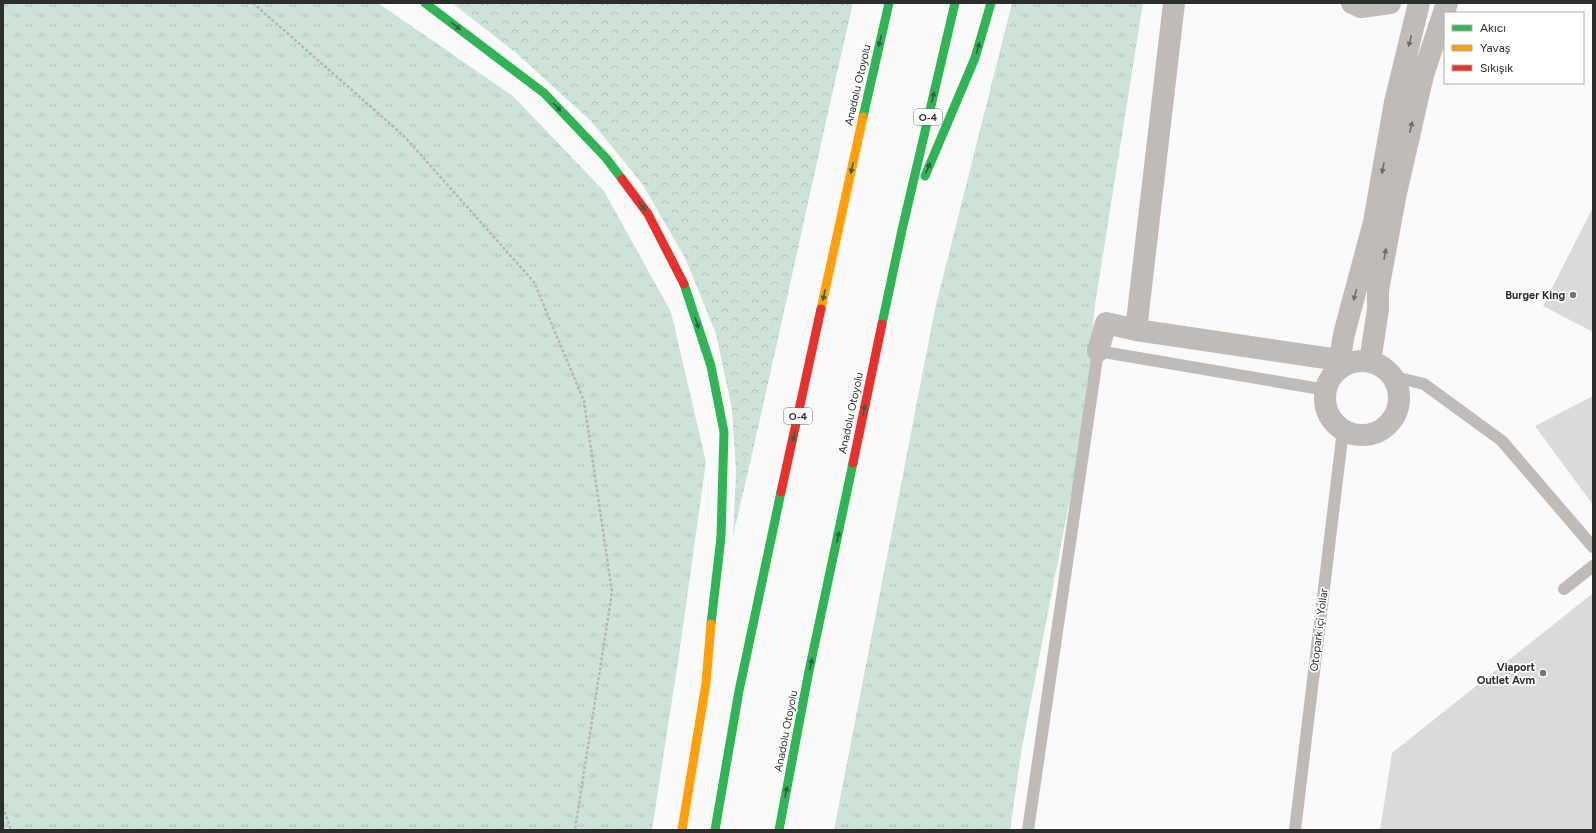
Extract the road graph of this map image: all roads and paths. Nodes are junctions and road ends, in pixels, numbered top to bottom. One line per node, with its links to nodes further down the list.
1 (252, 3): 24 (path)
2 (425, 3): 25 (highway, one-way to 25)
3 (889, 3): 26 (highway, Anadolu Otoyolu / O-4, one-way to 26)
4 (955, 3): 11 (highway, Anadolu Otoyolu / O-4, one-way to 4)
5 (991, 3): 11 (highway, one-way to 5)
6 (1174, 3): 12 (street)
7 (1352, 3): 8 (street)
8 (1390, 3)
9 (1419, 3): 15 (street, one-way to 15)
10 (1444, 12): 14 (street, one-way to 10)
11 (902, 230): 27 (highway, Anadolu Otoyolu / O-4, one-way to 11)
12 (1136, 330): 13 (street); 15 (street)
13 (1098, 351): 17 (lane); 28 (lane)
14 (1370, 362): 15 (street); 16 (street)
15 (1338, 365): 17 (street)
16 (1391, 376): 18 (street); 19 (lane)
17 (1326, 390): 18 (street)
18 (1343, 430): 29 (lane, Otopark içi Yollar)
19 (1593, 547)
20 (1593, 566): 21 (lane)
21 (1564, 589)
22 (3, 808): 23 (path)
23 (11, 830)
24 (575, 830)
25 (682, 830)
26 (715, 830)
27 (779, 830)
28 (1028, 830)
29 (1295, 830)

